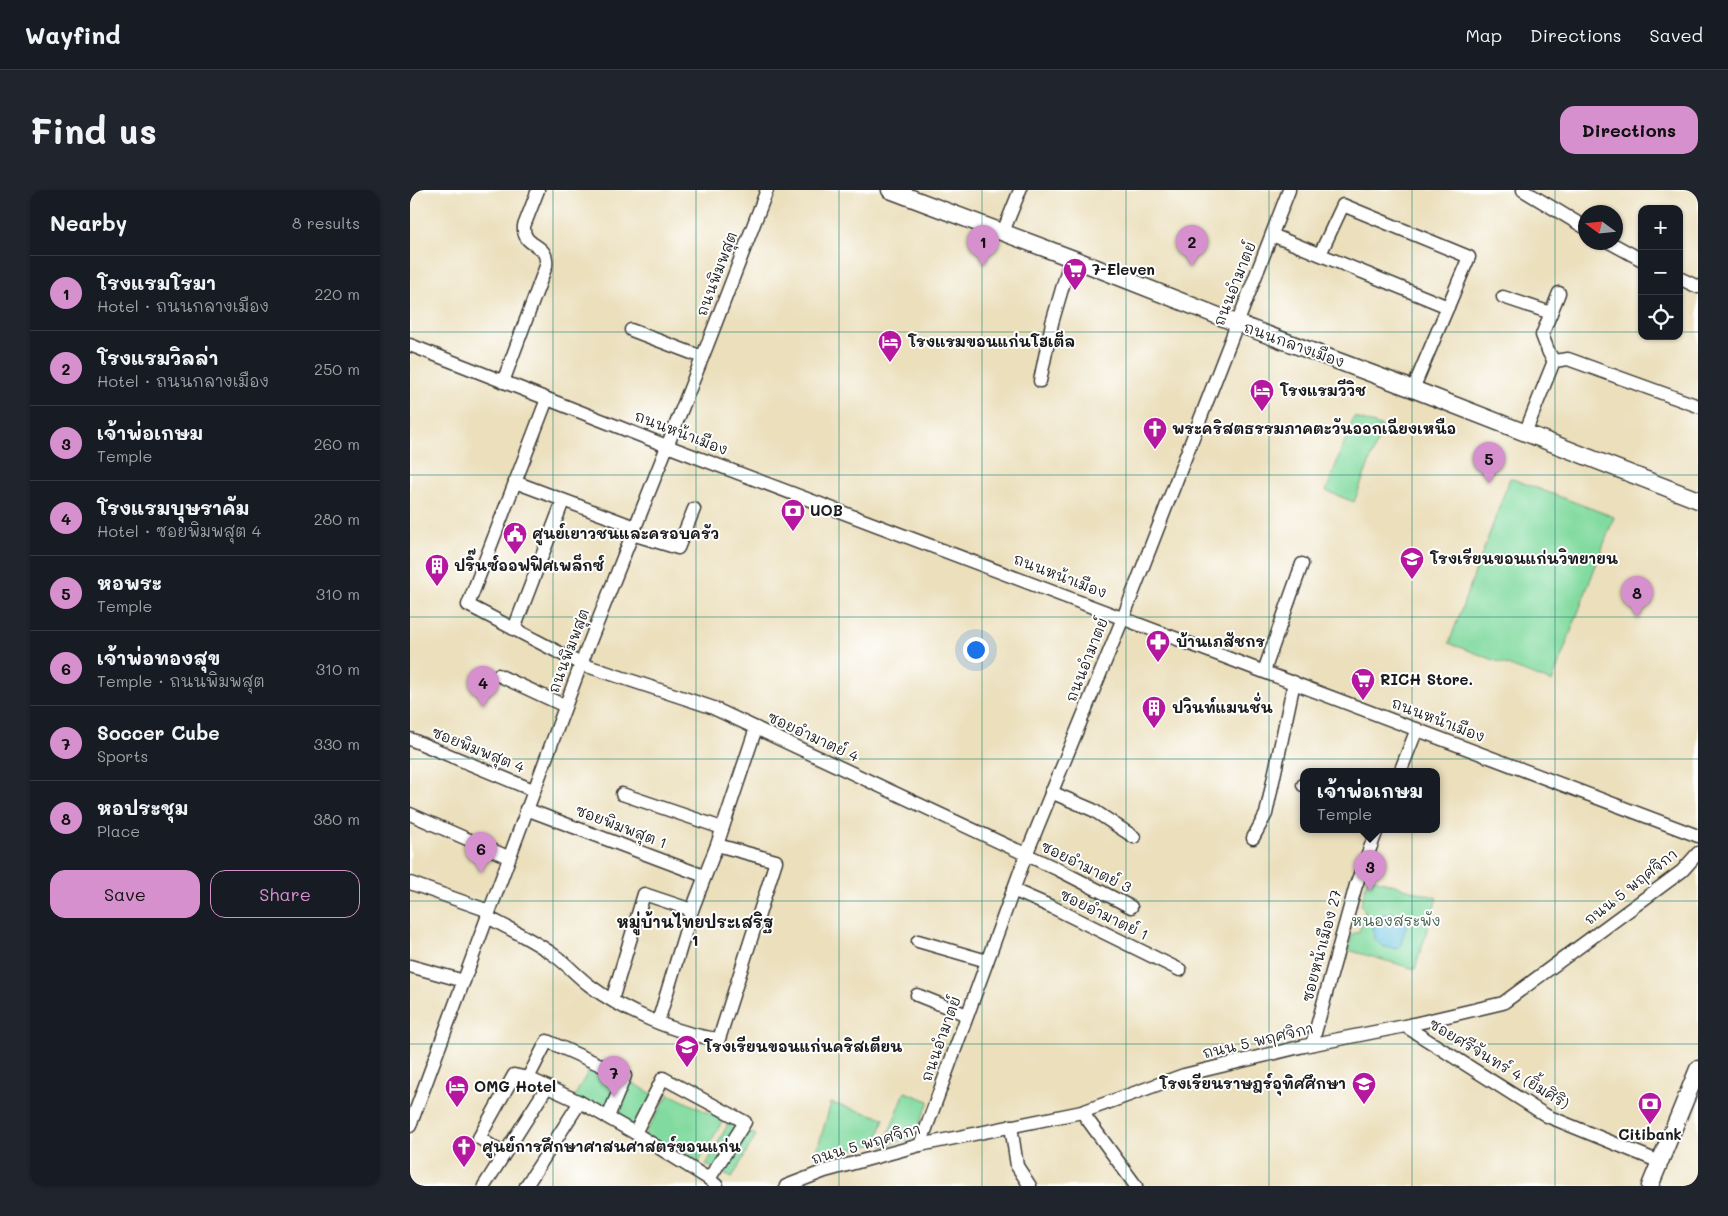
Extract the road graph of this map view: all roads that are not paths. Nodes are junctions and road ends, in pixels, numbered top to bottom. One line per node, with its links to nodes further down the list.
1 (538, 190): 27 (street)
2 (767, 190): 24 (street, ถนนพิมพสุต)
3 (890, 190): 7 (main road, ถนนกลางเมือง)
4 (1020, 190): 9 (street)
5 (1289, 190): 10 (street, ถนนอำมาตย์)
6 (1523, 190): 8 (street)
7 (912, 194): 9 (main road, ถนนกลางเมือง)
8 (1578, 223)
9 (1003, 232): 13 (main road, ถนนกลางเมือง)
10 (1272, 234): 12 (street); 21 (street, ถนนอำมาตย์)
11 (1623, 250): 14 (street)
12 (1320, 254): 19 (street); 19 (street)
13 (1070, 258): 21 (main road, ถนนกลางเมือง); 26 (street)
14 (1638, 258)
15 (1683, 280): 16 (street)
16 (1698, 288)
17 (1559, 293): 20 (street)
18 (1503, 296): 20 (street)
19 (1448, 307): 28 (street)
20 (1551, 313): 25 (street)
21 (1236, 323): 28 (main road, ถนนกลางเมือง); 39 (street, ถนนอำมาตย์)
22 (631, 330): 24 (street)
23 (410, 345): 27 (street, ถนนหน้าเมือง)
24 (702, 357): 32 (street, ถนนพิมพสุต)
25 (1554, 361): 30 (street); 31 (street)
26 (1040, 381)
27 (503, 382): 29 (street, ถนนหน้าเมือง)
28 (1413, 389): 31 (main road, ถนนกลางเมือง)
29 (547, 399): 32 (street, ถนนหน้าเมือง); 33 (street)
30 (1698, 406)
31 (1525, 433): 34 (main road, ถนนกลางเมือง)
32 (667, 446): 37 (street, ถนนพิมพสุต); 39 (street, ถนนหน้าเมือง)
33 (515, 482): 35 (street); 40 (street, ซอยอำมาตย์ 4)
34 (1698, 500)
35 (563, 501): 37 (street); 40 (street)
36 (694, 509): 37 (street)
37 (633, 531): 41 (street, ถนนพิมพสุต)
38 (1302, 564): 42 (street)
39 (1122, 618): 42 (street, ถนนหน้าเมือง); 51 (street, ถนนอำมาตย์)
40 (514, 628): 41 (street, ซอยอำมาตย์ 4)
41 (581, 664): 45 (street, ถนนพิมพสุต); 46 (street, ซอยอำมาตย์ 4)
42 (1264, 671): 44 (street, ถนนหน้าเมือง)
43 (498, 674): 45 (street)
44 (1294, 682): 47 (street, ถนนหน้าเมือง); 59 (street)
45 (565, 706): 50 (street, ถนนพิมพสุต)
46 (756, 728): 55 (street); 62 (street, ซอยอำมาตย์ 4)
47 (1417, 730): 49 (street); 57 (street, ถนนหน้าเมือง)
48 (410, 739): 50 (street, ซอยพิมพสุต 4)
49 (1402, 768)
50 (533, 790): 53 (street, ถนนพิมพสุต)
51 (1050, 792): 58 (street); 62 (street, ถนนอำมาตย์)
52 (622, 794): 55 (street)
53 (526, 809): 63 (street, ถนนพิมพสุต); 64 (street, ซอยพิมพสุต 1)
54 (410, 814): 63 (street)
55 (722, 828): 60 (street)
56 (1376, 833): 80 (street, ซอยหน้าเมือง 27)
57 (1698, 836)
58 (1134, 837)
59 (1253, 838)
60 (717, 845): 64 (street); 78 (street)
61 (1698, 853): 79 (street, ถนน 5 พฤศจิกา)
62 (1026, 855): 66 (street, ถนนอำมาตย์); 67 (street, ซอยอำมาตย์ 3)
63 (508, 857): 69 (street, ถนนพิมพสุต)
64 (704, 876): 68 (street)
65 (410, 883): 69 (street)
66 (1012, 890): 71 (street, ถนนอำมาตย์); 73 (street, ซอยอำมาตย์ 1)
67 (1131, 907)
68 (692, 910): 76 (street); 78 (street)
69 (488, 914): 74 (street, ถนนพิมพสุต); 76 (street)
70 (918, 941): 71 (street)
71 (987, 961): 77 (street, ถนนอำมาตย์)
72 (410, 966): 74 (street)
73 (1180, 970)
74 (464, 981): 84 (street, ถนนพิมพสุต)
75 (917, 995): 77 (street)
76 (612, 1000): 78 (street)
77 (967, 1015): 91 (street, ถนนอำมาตย์)
78 (658, 1022)
79 (1405, 1026): 80 (street, ถนน 5 พฤศจิกา); 93 (street, ซอยศรีจันทร์ 4 (ยิ้มศิริ))
80 (1312, 1044): 86 (street, ถนน 5 พฤศจิกา)
81 (528, 1078): 83 (street); 87 (street); 92 (street)
82 (1695, 1084): 93 (main road)
83 (547, 1087): 85 (street); 92 (street)
84 (414, 1100): 88 (street, ถนนพิมพสุต)
85 (580, 1102): 87 (street); 96 (street)
86 (1082, 1112): 89 (street, ถนน 5 พฤศจิกา); 99 (street)
87 (608, 1117): 90 (street)
88 (410, 1126)
89 (1011, 1126): 91 (street, ถนน 5 พฤศจิกา); 98 (street)
90 (635, 1133): 94 (street); 94 (street)
91 (920, 1145): 97 (street, ถนน 5 พฤศจิกา)
92 (504, 1153): 95 (street)
93 (1660, 1162): 100 (main road)
94 (713, 1182)
95 (484, 1186)
96 (526, 1186)
97 (786, 1186)
98 (1030, 1186)
99 (1136, 1186)
100 (1650, 1186)

